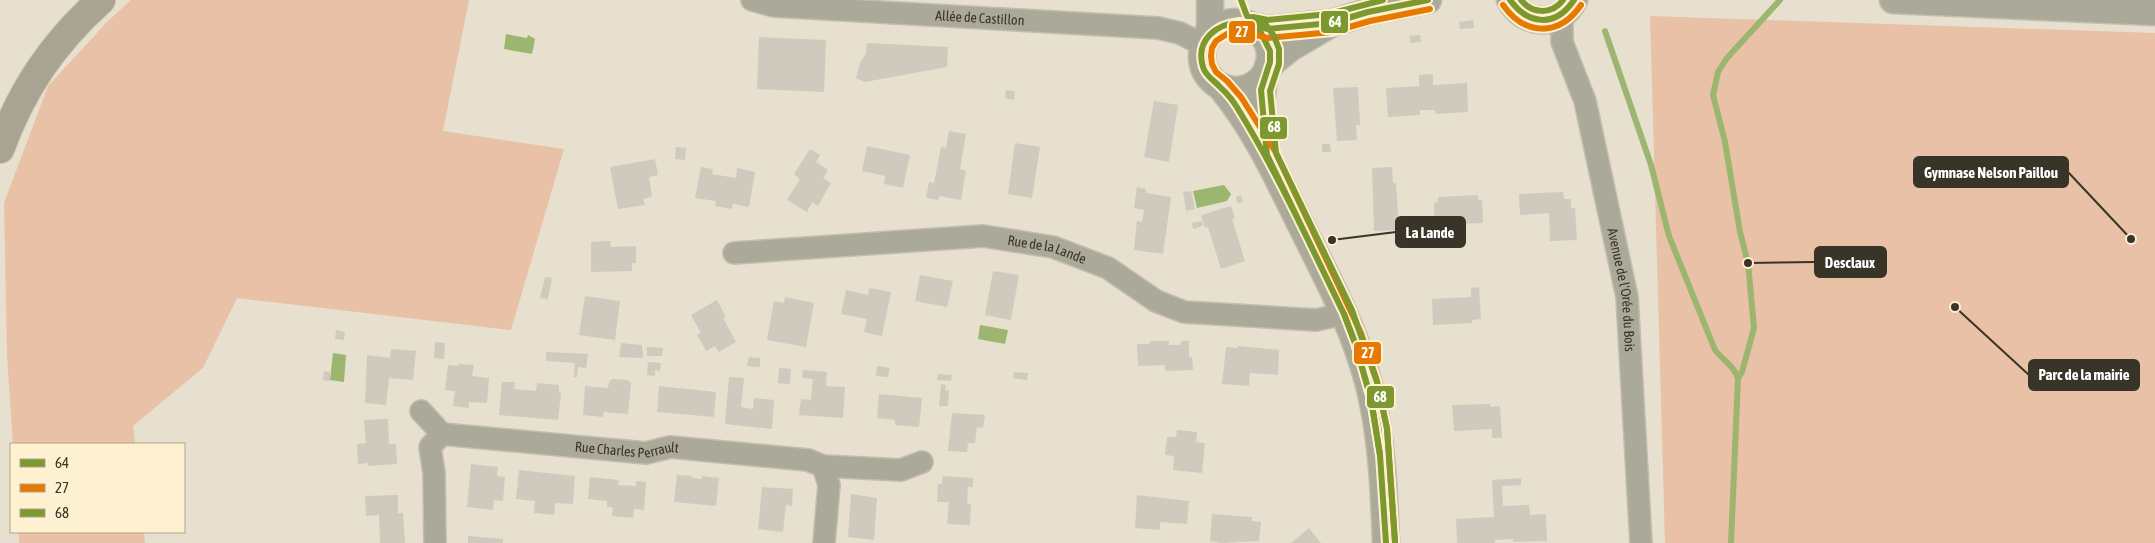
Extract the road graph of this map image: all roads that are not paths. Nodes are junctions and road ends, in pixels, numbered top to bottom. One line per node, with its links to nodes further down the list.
1 (101, 0): 14 (highway)
2 (752, 0): 11 (street, Allée de Castillon)
3 (1210, 0): 11 (street)
4 (1428, 0): 10 (street)
5 (1893, 0): 8 (street)
6 (1506, 1): 7 (street)
7 (1565, 7): 25 (street, Avenue de l'Orée du Bois)
8 (2155, 12)
9 (1241, 16): 10 (street); 11 (street); 12 (street)
10 (1331, 23): 12 (street)
11 (1205, 41): 13 (street)
12 (1266, 71): 13 (street); 15 (street)
13 (1221, 86): 15 (street)
14 (0, 149)
15 (1267, 155): 17 (street)
16 (734, 253): 17 (street, Rue de la Lande)
17 (1344, 314): 24 (street)
18 (421, 411): 19 (street)
19 (442, 434): 21 (street, Rue Charles Perrault); 22 (street)
20 (922, 462): 21 (street, Rue Charles Perrault)
21 (823, 466): 23 (street)
22 (435, 543)
23 (824, 543)
24 (1386, 543)
25 (1641, 543)

